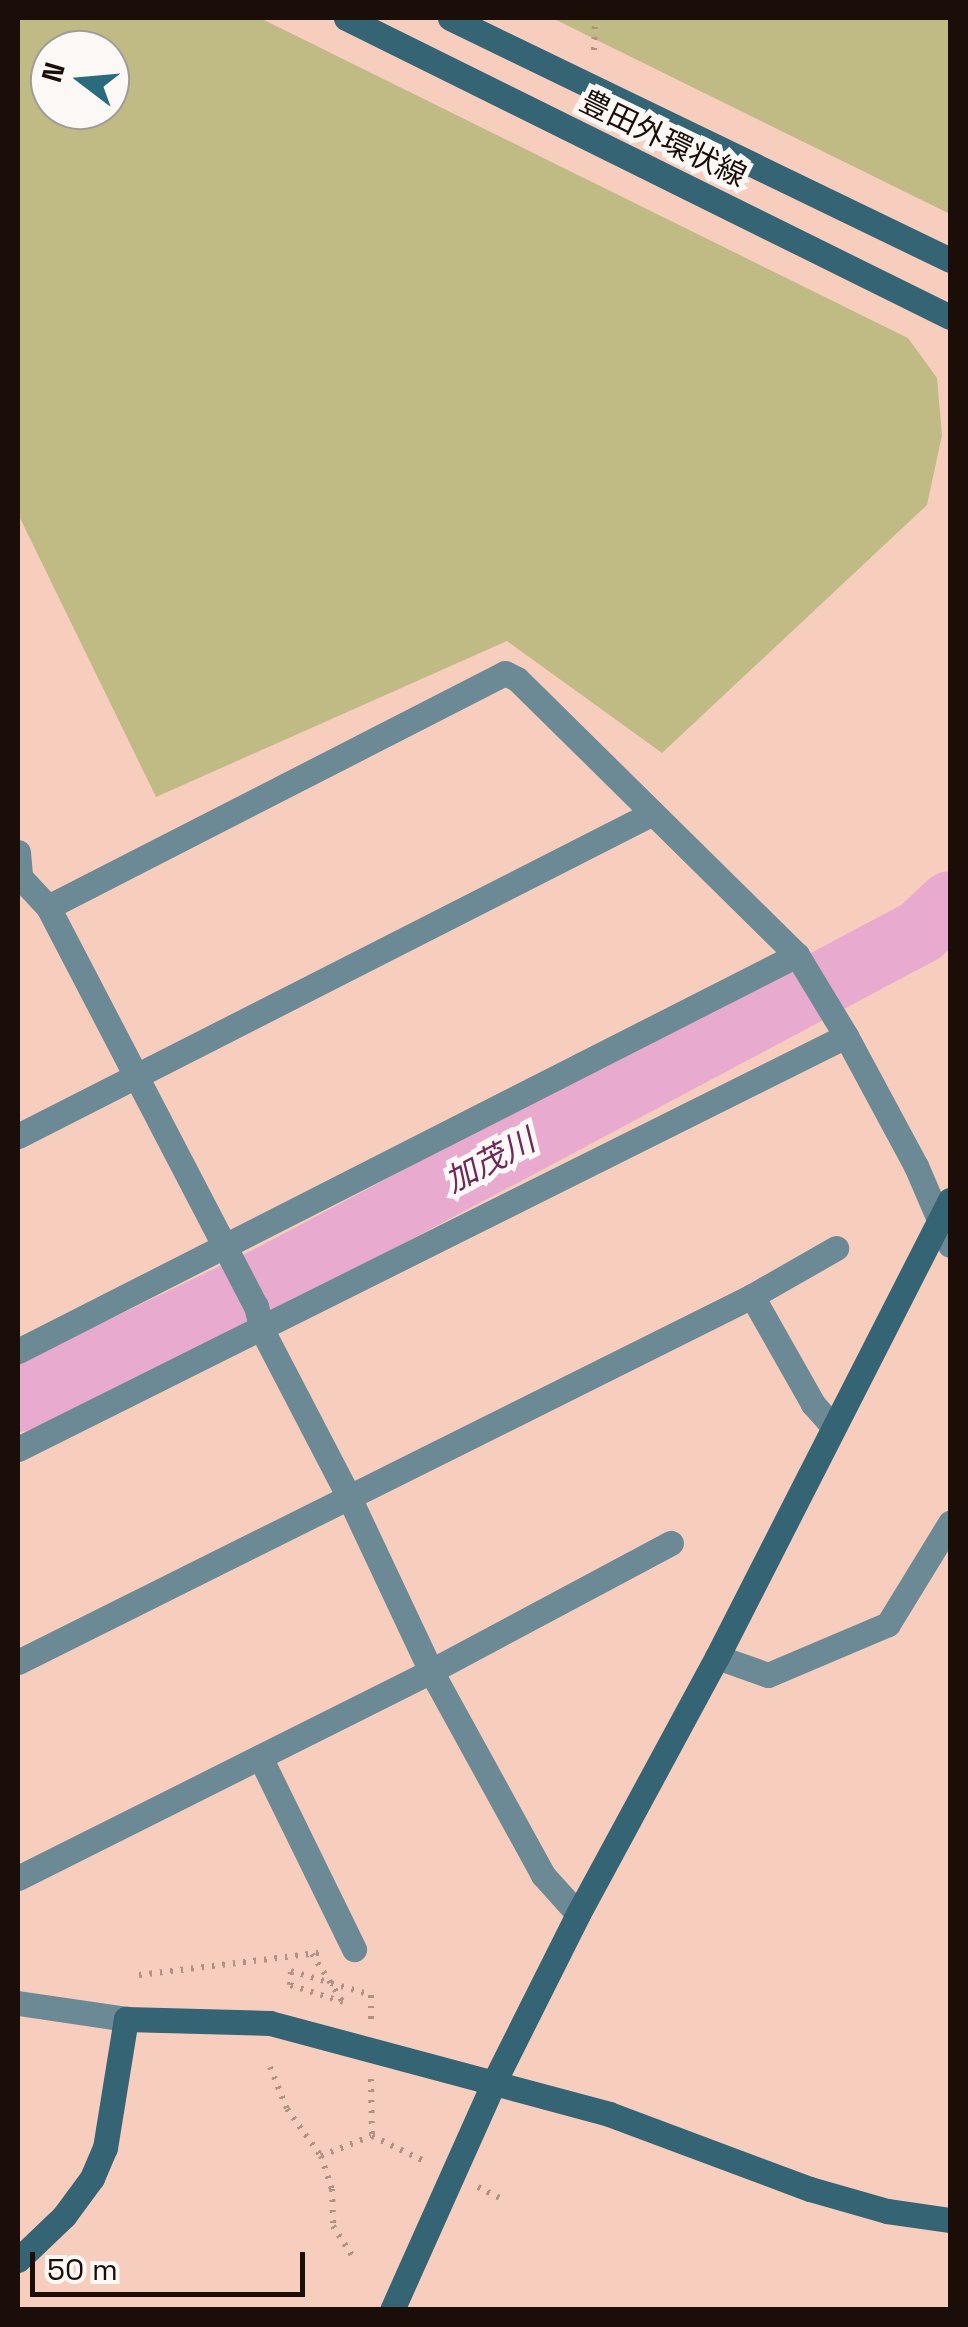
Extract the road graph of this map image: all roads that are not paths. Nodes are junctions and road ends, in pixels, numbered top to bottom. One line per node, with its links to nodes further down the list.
1 (346, 18): 4 (street, 豊田外環状線)
2 (450, 18): 3 (street, 豊田外環状線)
3 (950, 260)
4 (950, 317)
5 (653, 812): 7 (street); 8 (street); 10 (street)
6 (18, 868): 7 (street)
7 (48, 907): 10 (street)
8 (797, 956): 9 (street); 15 (street)
9 (845, 1034): 12 (street); 17 (street)
10 (136, 1078): 11 (street); 15 (street)
11 (18, 1136)
12 (945, 1210): 13 (street); 19 (street)
13 (950, 1245)
14 (836, 1248): 16 (street)
15 (228, 1255): 17 (street); 18 (street)
16 (752, 1296): 19 (street); 21 (street)
17 (259, 1318): 20 (street); 21 (street)
18 (18, 1352)
19 (832, 1426): 24 (street)
20 (18, 1449)
21 (348, 1495): 25 (street); 26 (street)
22 (950, 1523): 24 (street)
23 (671, 1543): 26 (street)
24 (716, 1657): 29 (street)
25 (18, 1662)
26 (431, 1671): 27 (street); 29 (street)
27 (260, 1757): 28 (street); 30 (street)
28 (18, 1878)
29 (578, 1914): 33 (street)
30 (354, 1949)
31 (18, 2003): 32 (street)
32 (126, 2019): 33 (street); 35 (street)
33 (494, 2082): 34 (street); 36 (street)
34 (950, 2220)
35 (18, 2260)
36 (392, 2310)

